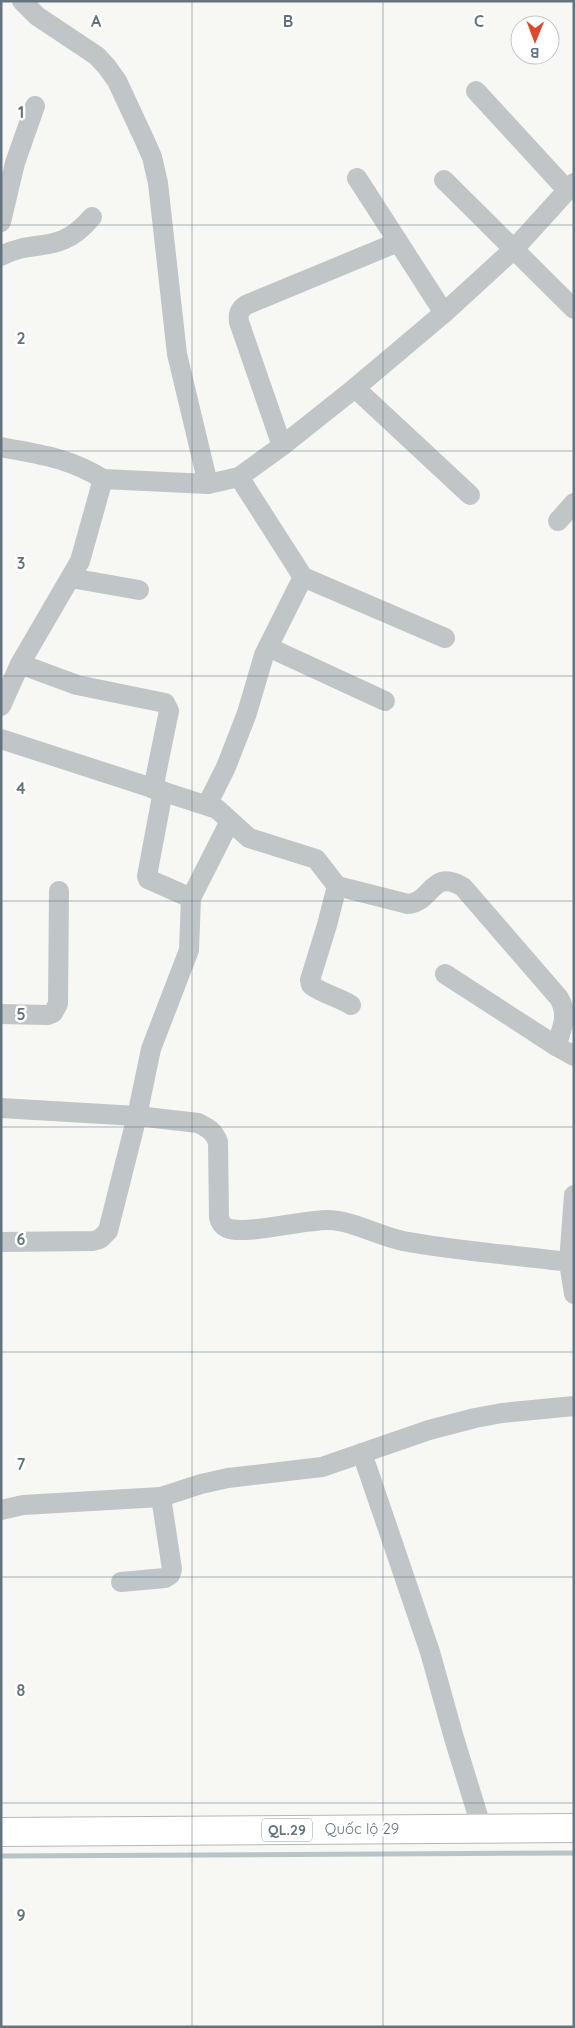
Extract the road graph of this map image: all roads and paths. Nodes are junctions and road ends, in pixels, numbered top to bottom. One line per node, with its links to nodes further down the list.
1 (22, 1): 19 (street)
2 (476, 91): 6 (street)
3 (35, 106): 8 (street)
4 (357, 178): 9 (street)
5 (444, 180): 10 (street)
6 (570, 186): 10 (street)
7 (92, 217): 11 (street)
8 (1, 222)
9 (398, 242): 13 (street); 15 (street)
10 (515, 248): 12 (street); 13 (street)
11 (1, 256)
12 (574, 309)
13 (444, 313): 14 (street)
14 (355, 388): 15 (street); 20 (street)
15 (282, 446): 17 (street)
16 (1, 447): 18 (street)
17 (239, 477): 19 (street); 23 (street)
18 (103, 479): 19 (street); 24 (street)
19 (208, 484)
20 (470, 496)
21 (574, 503): 22 (street)
22 (558, 521)
23 (303, 577): 26 (street); 27 (street)
24 (71, 578): 25 (street); 28 (street)
25 (139, 590)
26 (444, 638)
27 (268, 647): 29 (street); 33 (street)
28 (20, 664): 30 (street); 32 (street)
29 (385, 701)
30 (1, 706)
31 (1, 739): 32 (street)
32 (158, 790): 33 (street); 37 (street)
33 (207, 806): 34 (street)
34 (230, 820): 35 (street); 37 (street)
35 (337, 886): 39 (street); 41 (street)
36 (59, 891): 40 (street)
37 (191, 898): 44 (street)
38 (445, 974): 41 (street)
39 (351, 1006)
40 (1, 1014)
41 (556, 1046): 42 (street)
42 (574, 1056)
43 (1, 1108): 44 (street)
44 (137, 1116): 46 (street); 47 (street)
45 (574, 1195): 47 (street)
46 (1, 1242)
47 (569, 1262): 48 (street)
48 (574, 1294)
49 (574, 1406): 50 (street)
50 (362, 1453): 51 (street); 55 (street)
51 (161, 1497): 52 (street); 53 (street)
52 (1, 1510)
53 (121, 1582)
54 (574, 1828): 55 (highway, Quốc lộ 29 / QL.29)
55 (482, 1829): 56 (highway, Quốc lộ 29 / QL.29)
56 (1, 1832)

